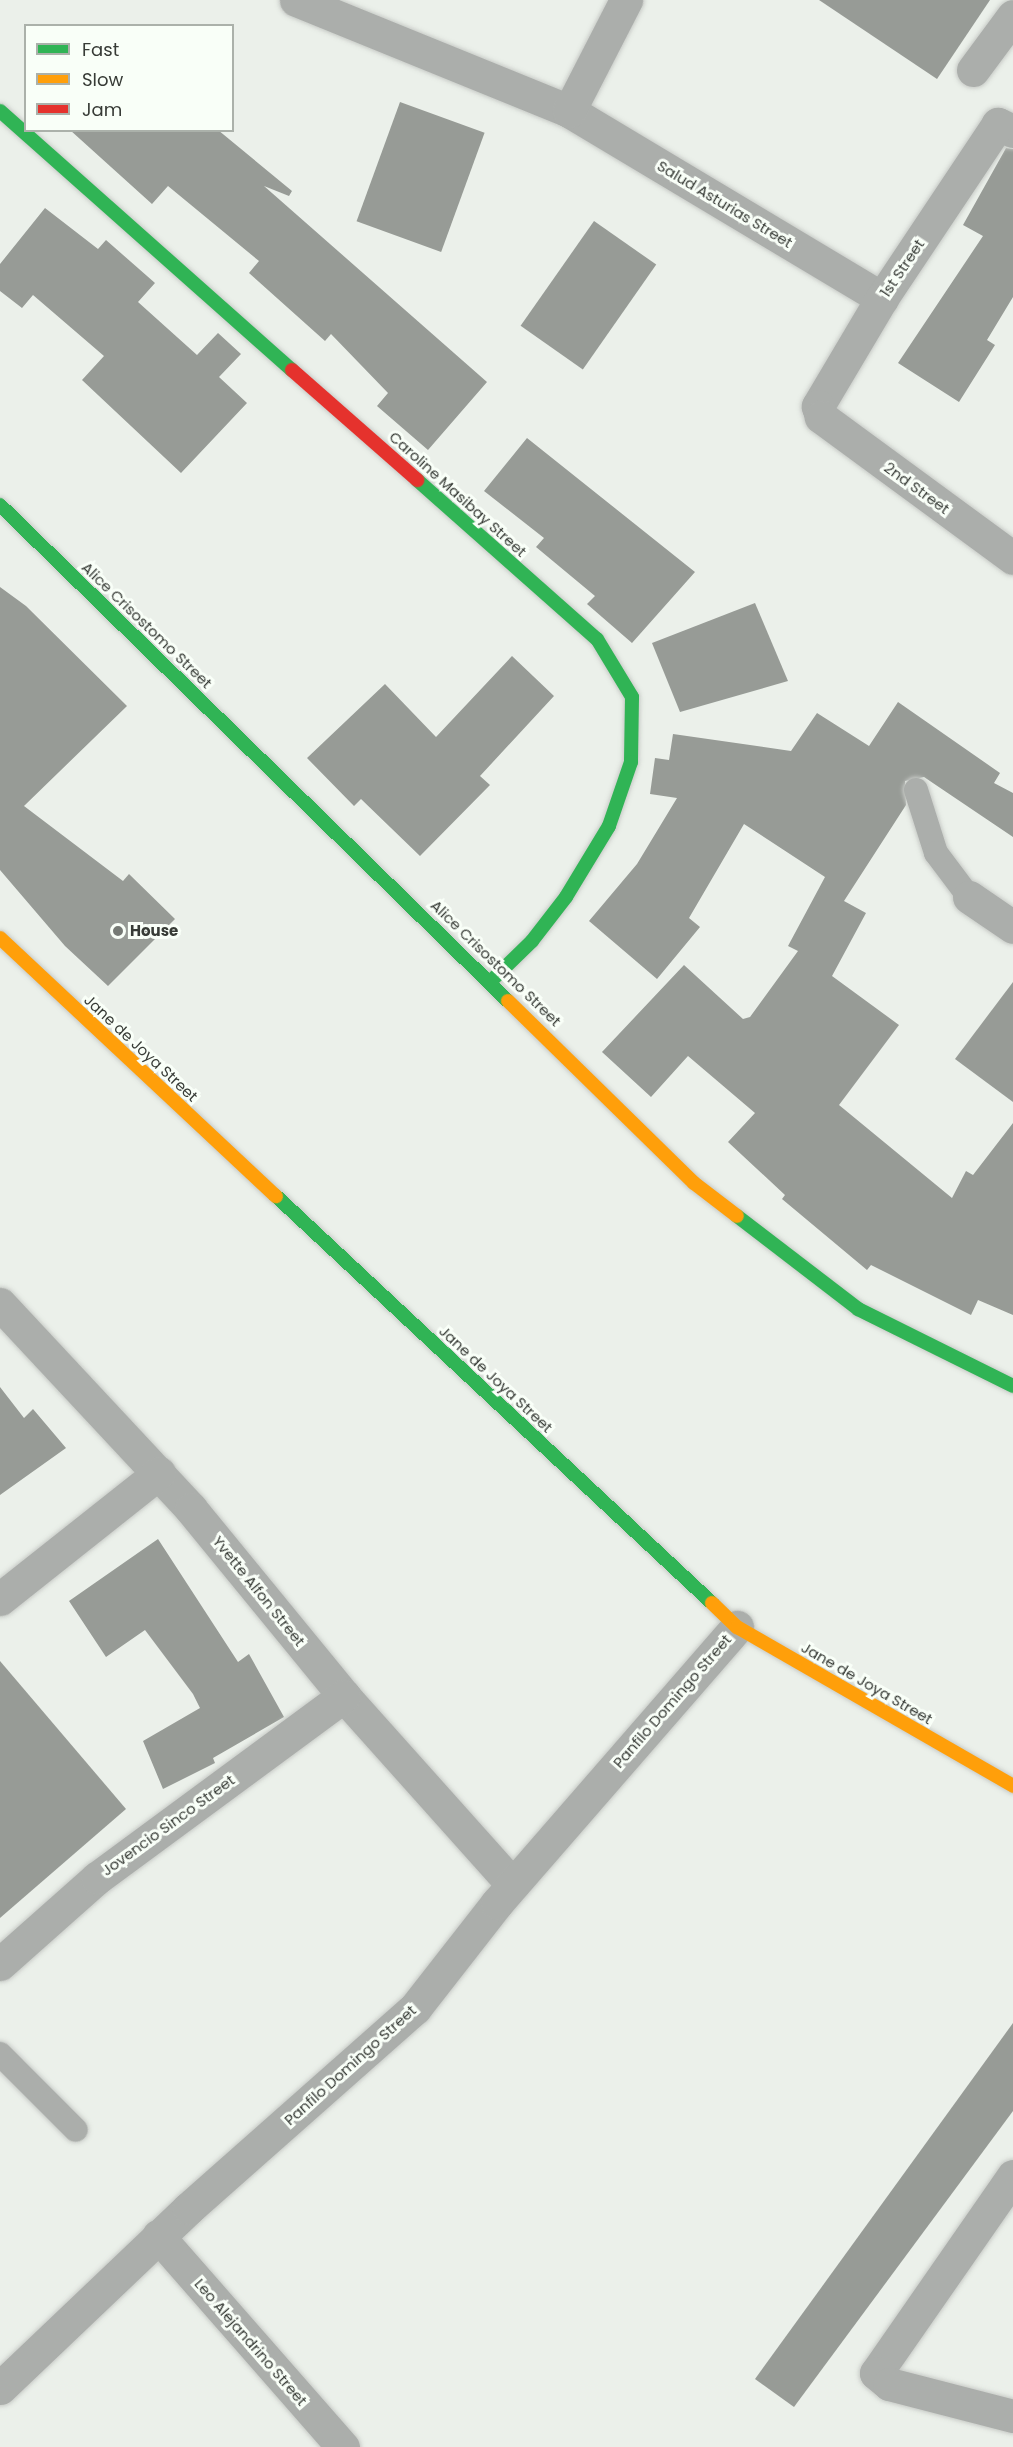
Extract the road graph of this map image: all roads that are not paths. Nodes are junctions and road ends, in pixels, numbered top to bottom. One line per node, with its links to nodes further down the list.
1 (296, 0): 6 (street, Salud Asturias Street)
2 (626, 0): 6 (street)
3 (1013, 16): 4 (street)
4 (973, 70)
5 (0, 111): 16 (street, Caroline Masibay Street)
6 (569, 111): 8 (street, Salud Asturias Street)
7 (1006, 128): 8 (street, 1st Street)
8 (882, 298): 9 (street, 1st Street)
9 (821, 417): 11 (street, 2nd Street)
10 (0, 505): 16 (street, Alice Crisostomo Street)
11 (1013, 558)
12 (916, 790): 13 (lane)
13 (969, 897): 14 (street)
14 (1013, 927)
15 (0, 938): 21 (street, Jane de Joya Street)
16 (491, 981): 18 (street, Alice Crisostomo Street)
17 (0, 1304): 19 (street, Yvette Alfon Street)
18 (1013, 1386)
19 (159, 1473): 20 (street); 22 (street, Yvette Alfon Street)
20 (0, 1599)
21 (737, 1627): 23 (street, Jane de Joya Street); 24 (street, Panfilo Domingo Street)
22 (344, 1696): 24 (street, Yvette Alfon Street); 25 (street, Jovencio Sinco Street)
23 (1013, 1786)
24 (512, 1884): 29 (street, Panfilo Domingo Street)
25 (0, 1964)
26 (0, 2054): 27 (lane)
27 (76, 2130)
28 (1013, 2176): 31 (street)
29 (159, 2236): 30 (street, Panfilo Domingo Street); 32 (street, Leo Alejandrino Street)
30 (0, 2388)
31 (1013, 2416)
32 (343, 2447)

